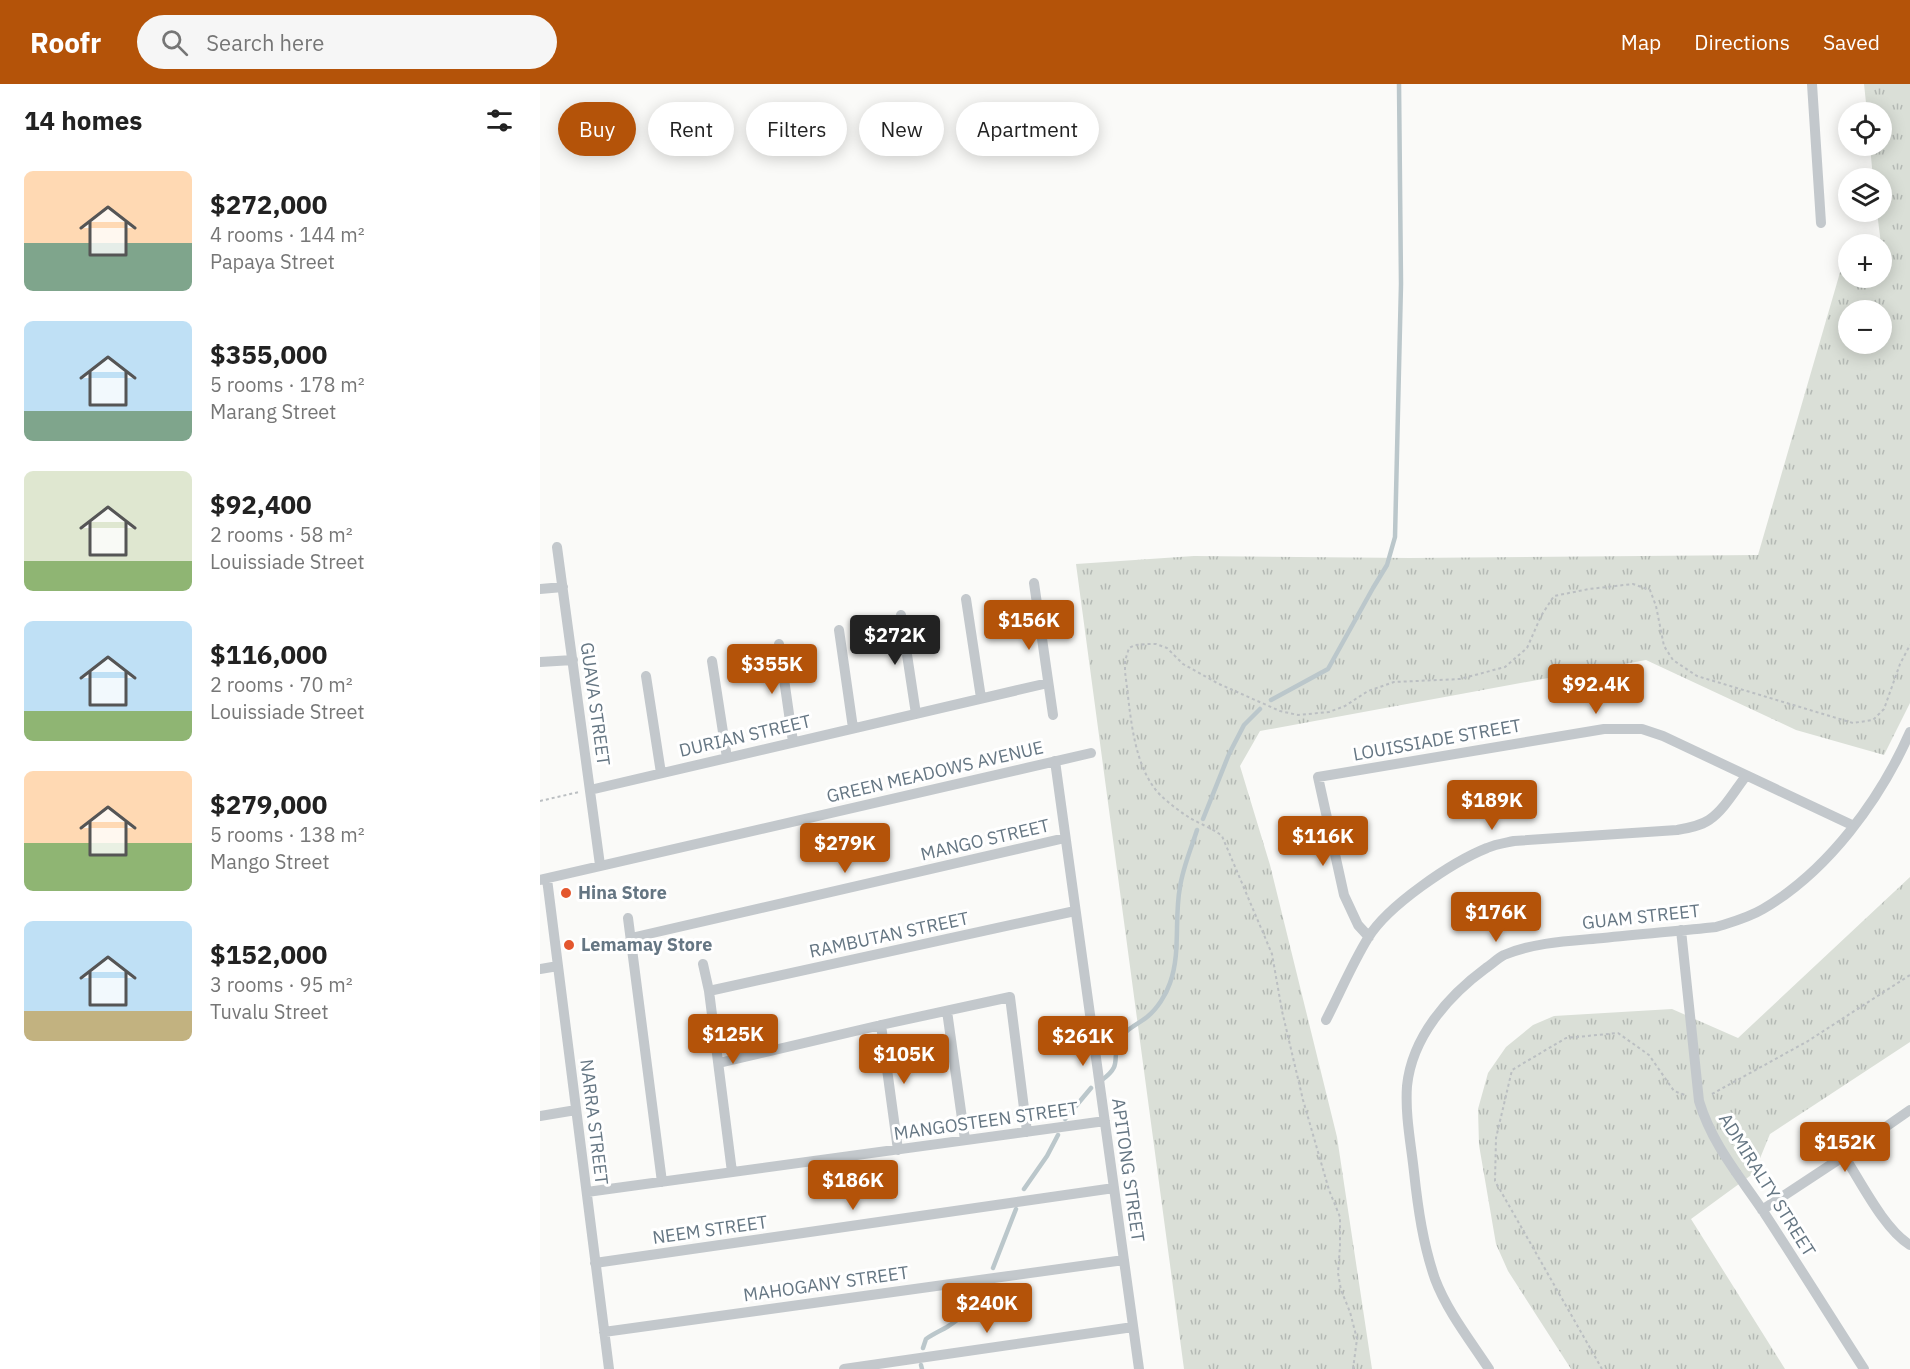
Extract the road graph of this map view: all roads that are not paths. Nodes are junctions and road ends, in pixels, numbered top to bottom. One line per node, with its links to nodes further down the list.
1 (1812, 84): 2 (street)
2 (1821, 224)
3 (557, 547): 5 (street, GUAVA STREET)
4 (1034, 583): 15 (street)
5 (563, 587): 6 (street); 11 (street, GUAVA STREET)
6 (540, 589)
7 (966, 599): 16 (street)
8 (901, 615): 17 (street)
9 (839, 630): 19 (street)
10 (779, 644): 21 (street)
11 (573, 660): 13 (street); 27 (street, GUAVA STREET)
12 (712, 661): 23 (street)
13 (540, 662)
14 (646, 676): 25 (street)
15 (1048, 683): 16 (street, DURIAN STREET); 18 (street)
16 (981, 698): 17 (street, DURIAN STREET)
17 (916, 714): 19 (street, DURIAN STREET)
18 (1053, 715)
19 (853, 728): 21 (street, DURIAN STREET)
20 (1910, 732): 28 (street, GUAM STREET)
21 (793, 742): 23 (street, DURIAN STREET)
22 (1091, 753): 24 (street, GREEN MEADOWS AVENUE)
23 (727, 758): 25 (street, DURIAN STREET)
24 (1055, 761): 29 (street, APITONG STREET); 30 (street, GREEN MEADOWS AVENUE)
25 (661, 773): 27 (street, DURIAN STREET)
26 (1746, 776): 28 (street, LOUISSIADE STREET); 35 (street); 35 (street, LOUISSIADE STREET)
27 (590, 790): 30 (street, GUAVA STREET)
28 (1854, 826): 34 (street, GUAM STREET)
29 (1065, 838): 32 (street, APITONG STREET); 36 (street, MANGO STREET)
30 (600, 865): 31 (street, GREEN MEADOWS AVENUE)
31 (543, 879): 38 (street, NARRA STREET)
32 (1075, 911): 40 (street, RAMBUTAN STREET); 48 (street, APITONG STREET)
33 (628, 918): 36 (street)
34 (1682, 930): 57 (street, ADMIRALTY STREET); 66 (street, GUAM STREET)
35 (1369, 937): 42 (street)
36 (631, 938): 54 (street)
37 (703, 964): 40 (street)
38 (558, 966): 39 (street); 45 (street, NARRA STREET)
39 (540, 969)
40 (709, 991): 44 (street)
41 (947, 1011): 43 (street); 49 (street); 50 (street)
42 (1326, 1020)
43 (881, 1024): 44 (street); 51 (street)
44 (719, 1063): 53 (street)
45 (576, 1110): 47 (street); 56 (street, NARRA STREET)
46 (1910, 1110): 52 (street)
47 (540, 1116)
48 (1105, 1121): 49 (street, MANGOSTEEN STREET); 55 (street, APITONG STREET)
49 (1027, 1132): 50 (street, MANGOSTEEN STREET)
50 (965, 1140): 51 (street, MANGOSTEEN STREET)
51 (898, 1150): 53 (street, MANGOSTEEN STREET)
52 (1844, 1156): 57 (street); 58 (street)
53 (732, 1172): 54 (street, MANGOSTEEN STREET)
54 (662, 1182): 56 (street, MANGOSTEEN STREET)
55 (1114, 1188): 59 (street, APITONG STREET); 60 (street, NEEM STREET)
56 (586, 1192): 60 (street, NARRA STREET)
57 (1762, 1210): 67 (street, ADMIRALTY STREET)
58 (1910, 1245)
59 (1124, 1260): 61 (street, APITONG STREET); 62 (street, MAHOGANY STREET)
60 (596, 1263): 62 (street, NARRA STREET)
61 (1133, 1327): 64 (street); 65 (street, APITONG STREET)
62 (604, 1332): 63 (street, NARRA STREET)
63 (609, 1369)
64 (844, 1369)
65 (1139, 1369)
66 (1489, 1369)
67 (1864, 1369)

